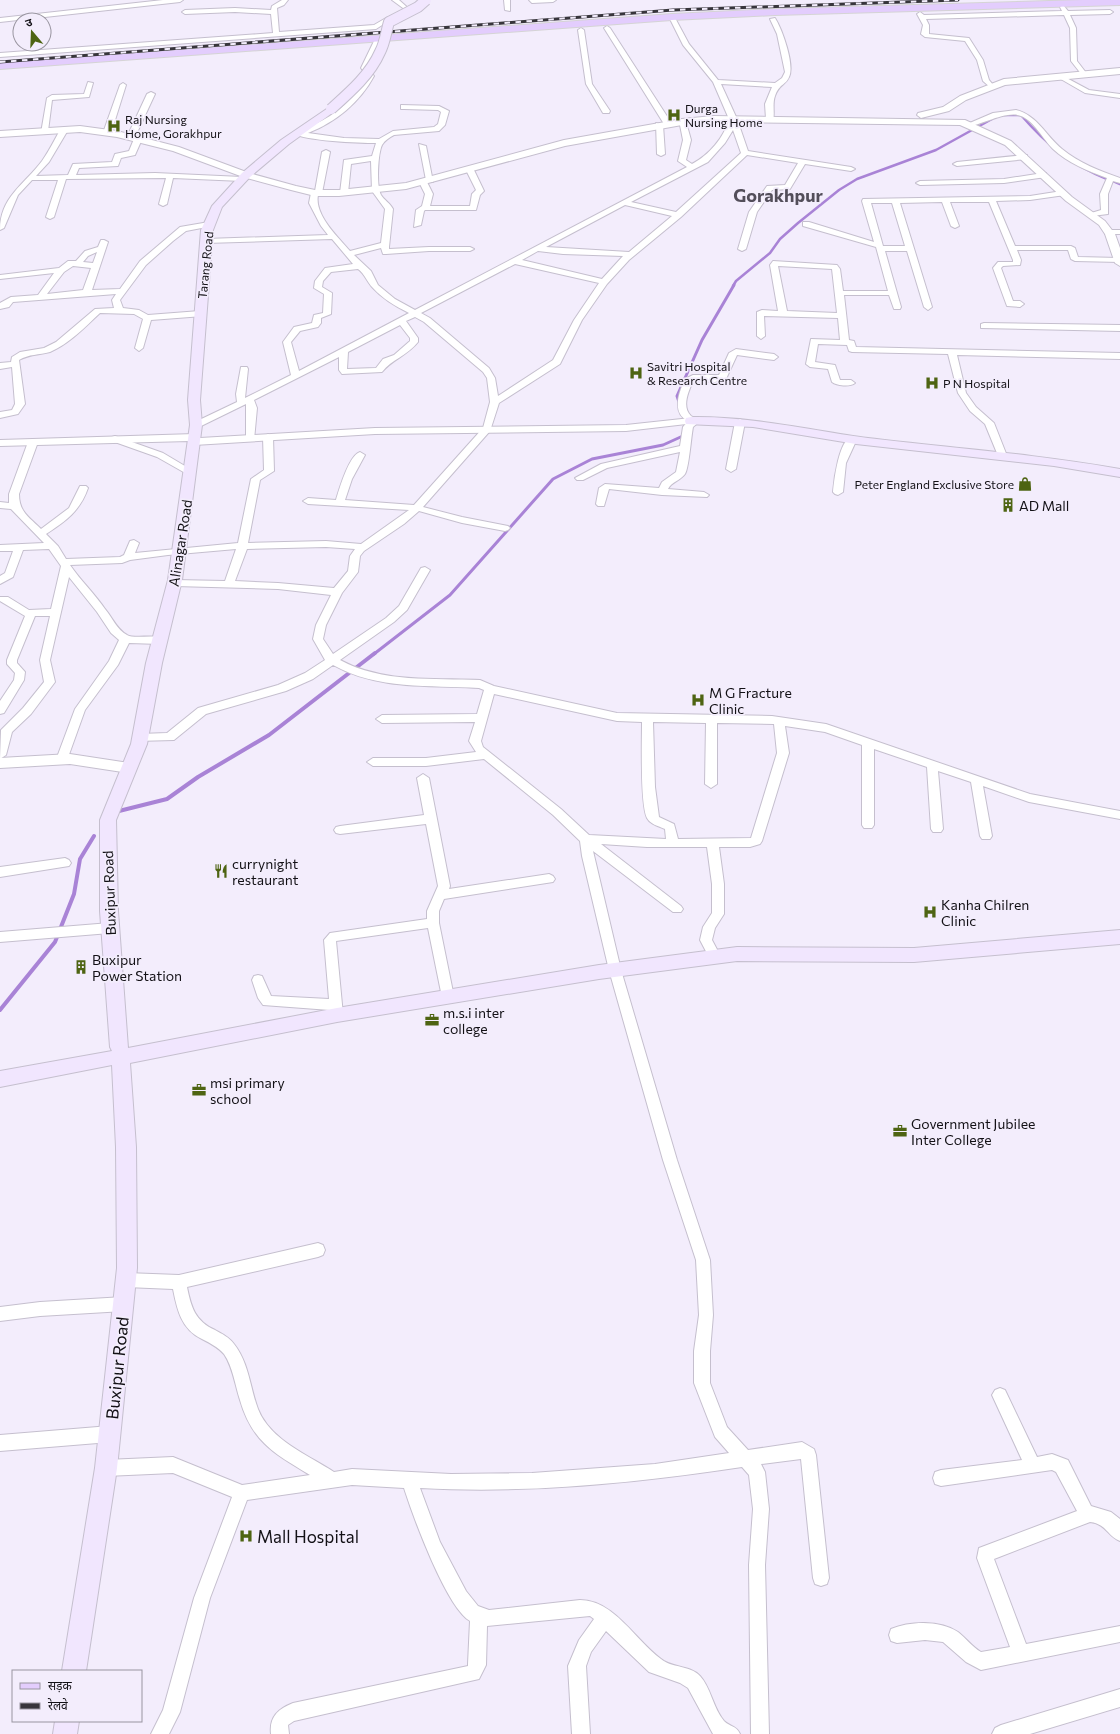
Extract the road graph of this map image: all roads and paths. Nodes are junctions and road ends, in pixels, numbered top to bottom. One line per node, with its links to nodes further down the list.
1 (180, 0): 19 (street)
2 (284, 0): 15 (street)
3 (395, 0): 13 (street)
4 (426, 0): 49 (main road, Tarang Road, bridge)
5 (430, 0): 13 (street)
6 (507, 0): 12 (street)
7 (553, 0): 8 (street)
8 (532, 1)
9 (1120, 2): 10 (main road)
10 (1064, 8): 11 (main road); 16 (street); 17 (main road); 20 (main road); 29 (street)
11 (1120, 8)
12 (508, 10)
13 (414, 11): 23 (street)
14 (185, 12): 15 (street)
15 (274, 12): 23 (street)
16 (1110, 12)
17 (921, 15): 18 (main road); 35 (street)
18 (773, 19): 20 (main road); 34 (street)
19 (0, 20)
20 (673, 20): 21 (main road); 24 (main road); 31 (street)
21 (607, 28): 22 (main road); 45 (street)
22 (581, 30): 24 (main road); 40 (street)
23 (276, 34): 25 (street)
24 (377, 42): 26 (main road); 27 (main road); 49 (street)
25 (0, 55)
26 (0, 66)
27 (0, 70)
28 (1120, 71): 29 (street)
29 (1084, 74): 30 (street)
30 (1061, 76): 35 (street); 37 (street)
31 (716, 82): 34 (street); 42 (street)
32 (90, 83): 48 (street)
33 (123, 85): 50 (street)
34 (776, 85): 41 (street)
35 (991, 86): 38 (street)
36 (151, 94): 52 (street)
37 (1120, 96)
38 (963, 98): 43 (street); 46 (street)
39 (404, 107): 53 (street)
40 (606, 111)
41 (770, 118): 42 (street); 43 (street)
42 (733, 120): 44 (street); 56 (street); 62 (street)
43 (902, 120): 46 (street)
44 (682, 122): 45 (street); 62 (street)
45 (664, 124): 57 (street); 64 (street)
46 (970, 125): 58 (street); 70 (street)
47 (64, 130): 48 (street); 50 (street); 69 (street)
48 (44, 131): 51 (street)
49 (300, 131): 53 (street); 68 (main road, Tarang Road)
50 (107, 133): 52 (street)
51 (0, 134)
52 (134, 138): 67 (street); 68 (street)
53 (380, 141): 59 (street)
54 (422, 146): 71 (street)
55 (326, 152): 75 (street)
56 (745, 153): 60 (street); 84 (street)
57 (661, 154)
58 (1024, 157): 61 (street); 66 (street)
59 (375, 158): 73 (street); 76 (street)
60 (803, 162): 63 (street); 101 (street)
61 (957, 164)
62 (693, 167): 80 (street)
63 (851, 169)
64 (470, 170): 71 (street); 82 (street)
65 (170, 176): 67 (street); 68 (street); 81 (street)
66 (1043, 176): 72 (street); 74 (street)
67 (67, 177): 69 (street); 85 (street)
68 (244, 177): 75 (street); 87 (main road, Tarang Road)
69 (30, 178): 86 (street)
70 (1116, 178): 83 (street)
71 (426, 181): 73 (street); 82 (street)
72 (920, 183)
73 (375, 189): 76 (street); 96 (street)
74 (1062, 192): 79 (street); 83 (street)
75 (316, 193): 76 (street); 94 (street)
76 (344, 193)
77 (945, 199): 78 (street); 79 (street); 90 (street)
78 (895, 200): 97 (street); 102 (street)
79 (992, 200): 98 (street)
80 (625, 203): 84 (street); 100 (street)
81 (163, 204)
82 (423, 208): 89 (street)
83 (1092, 214): 92 (street)
84 (678, 215): 104 (street)
85 (50, 217)
86 (2, 218): 91 (street)
87 (209, 224): 95 (main road, Tarang Road); 114 (street)
88 (806, 224): 97 (street)
89 (417, 225)
90 (955, 226)
91 (0, 228)
92 (1108, 232): 93 (street); 106 (street)
93 (1120, 232)
94 (333, 237): 95 (street); 103 (street)
95 (206, 241): 124 (main road, Tarang Road)
96 (384, 245): 99 (street); 103 (street)
97 (880, 247): 102 (street); 116 (street)
98 (1011, 248): 106 (street); 118 (street)
99 (470, 249)
100 (538, 249): 104 (street); 105 (street)
101 (742, 249)
102 (911, 249): 121 (street)
103 (348, 254): 109 (street)
104 (630, 254): 112 (street)
105 (515, 261): 112 (street); 123 (street)
106 (1120, 262)
107 (78, 264): 108 (street); 108 (street); 110 (street)
108 (97, 266): 113 (street)
109 (359, 266): 123 (street); 141 (street)
110 (61, 270): 111 (street); 117 (street)
111 (0, 277)
112 (604, 282): 144 (street)
113 (87, 291): 114 (street); 117 (street)
114 (123, 291): 122 (street)
115 (838, 293): 116 (street); 125 (street); 126 (street)
116 (894, 293): 120 (street)
117 (40, 298): 119 (street)
118 (1020, 304)
119 (0, 306)
120 (897, 307)
121 (928, 307)
122 (119, 310): 127 (street); 138 (street)
123 (417, 312): 128 (street); 144 (street)
124 (200, 314): 127 (street); 149 (main road, Alinagar Road)
125 (783, 314): 126 (street); 131 (street)
126 (842, 316): 132 (street)
127 (147, 318): 133 (street)
128 (402, 320): 134 (street); 134 (street)
129 (984, 326): 130 (street)
130 (1120, 328)
131 (761, 336)
132 (845, 343): 135 (street); 142 (street)
133 (139, 348)
134 (344, 351): 141 (street)
135 (952, 352): 136 (street); 158 (street)
136 (1120, 356)
137 (774, 357): 146 (street)
138 (15, 364): 139 (street); 145 (street)
139 (0, 366)
140 (244, 369): 143 (street)
141 (296, 376): 143 (street)
142 (851, 383)
143 (246, 401): 149 (street); 151 (street)
144 (494, 402): 148 (street)
145 (0, 415)
146 (691, 421): 147 (main road); 148 (street); 156 (street)
147 (740, 422): 153 (main road); 159 (street)
148 (487, 429): 150 (street); 172 (street)
149 (195, 435): 151 (street); 152 (street); 160 (main road, Alinagar Road)
150 (268, 437): 151 (street); 176 (street)
151 (251, 438)
152 (115, 439): 154 (street); 160 (street)
153 (852, 439): 158 (main road); 165 (street)
154 (33, 442): 155 (street); 171 (street)
155 (0, 443)
156 (685, 448): 162 (street); 164 (street)
157 (360, 455): 168 (street)
158 (1002, 456): 161 (main road)
159 (731, 469)
160 (190, 472): 181 (main road, Alinagar Road)
161 (1120, 473)
162 (580, 478)
163 (83, 488): 174 (street)
164 (662, 492): 166 (street); 169 (street)
165 (838, 492)
166 (704, 495)
167 (308, 501): 168 (street)
168 (340, 502): 172 (street)
169 (601, 504)
170 (0, 505): 171 (street)
171 (15, 506): 174 (street)
172 (416, 508): 173 (street); 179 (street)
173 (505, 528)
174 (40, 534): 177 (street)
175 (134, 543): 182 (street)
176 (243, 545): 179 (street); 181 (street); 187 (street)
177 (52, 546): 178 (street); 183 (street)
178 (19, 547): 180 (street); 185 (street)
179 (362, 547): 188 (street)
180 (0, 548)
181 (180, 550): 182 (street); 186 (main road, Alinagar Road)
182 (128, 557): 183 (street)
183 (65, 564): 190 (street); 192 (street)
184 (425, 570): 194 (street)
185 (0, 581)
186 (175, 583): 187 (street); 193 (main road, Alinagar Road)
187 (229, 584): 188 (street)
188 (336, 592): 194 (street)
189 (4, 599): 191 (street)
190 (56, 612): 191 (street); 204 (street)
191 (31, 614): 196 (street)
192 (125, 639): 193 (street); 206 (street)
193 (160, 641): 202 (main road, Alinagar Road)
194 (332, 661): 195 (street); 202 (street)
195 (490, 689): 197 (street); 198 (street)
196 (0, 710)
197 (481, 718): 199 (street); 205 (street)
198 (647, 718): 200 (street); 221 (street)
199 (382, 719)
200 (712, 719): 201 (street); 213 (street)
201 (779, 721): 203 (street); 222 (street)
202 (140, 738): 210 (main road, Alinagar Road)
203 (868, 742): 209 (street); 216 (street)
204 (0, 755)
205 (486, 755): 207 (street); 220 (street)
206 (62, 760): 208 (street); 210 (street)
207 (373, 762)
208 (0, 763)
209 (932, 764): 212 (street); 217 (street)
210 (129, 768): 229 (main road, Buxipur Road)
211 (423, 778): 215 (street)
212 (976, 780): 214 (street); 219 (street)
213 (711, 784)
214 (1120, 815)
215 (431, 818): 218 (street); 226 (street)
216 (868, 825)
217 (937, 829)
218 (340, 830)
219 (986, 836)
220 (586, 839): 221 (street); 227 (street); 233 (street)
221 (673, 843): 222 (street)
222 (712, 843): 232 (street)
223 (65, 863): 224 (street)
224 (0, 872)
225 (549, 879): 226 (street)
226 (440, 895): 228 (street)
227 (677, 909)
228 (432, 923): 235 (street); 236 (street)
229 (110, 928): 230 (street); 237 (main road, Buxipur Road)
230 (0, 937)
231 (1120, 937): 232 (main road)
232 (715, 957): 233 (main road)
233 (615, 970): 235 (main road); 247 (street)
234 (258, 980): 236 (street)
235 (448, 997): 236 (main road)
236 (336, 1010): 237 (main road)
237 (120, 1056): 238 (main road); 240 (main road, Buxipur Road)
238 (0, 1078)
239 (318, 1250): 241 (street)
240 (126, 1280): 241 (street); 242 (main road, Buxipur Road)
241 (179, 1282): 251 (street)
242 (124, 1304): 243 (street); 245 (main road, Buxipur Road)
243 (0, 1314)
244 (1000, 1395): 248 (street)
245 (110, 1434): 246 (street); 249 (main road, Buxipur Road)
246 (0, 1443)
247 (745, 1459): 252 (street); 256 (street); 270 (street)
248 (1033, 1466): 250 (street); 254 (street)
249 (106, 1468): 253 (street); 262 (main road, Buxipur Road)
250 (941, 1478)
251 (333, 1480): 252 (street); 253 (street)
252 (410, 1480): 257 (street)
253 (242, 1493): 266 (street)
254 (1086, 1513): 255 (street); 261 (street)
255 (1120, 1533)
256 (821, 1578)
257 (479, 1616): 258 (street); 267 (street)
258 (606, 1618): 268 (street); 269 (street)
259 (1120, 1634): 261 (street)
260 (897, 1635): 261 (street)
261 (1021, 1653)
262 (74, 1670)
263 (1120, 1698): 271 (street)
264 (67, 1722): 265 (main road)
265 (64, 1734)
266 (160, 1734)
267 (280, 1734)
268 (581, 1734)
269 (731, 1734)
270 (760, 1734)
271 (1001, 1734)

